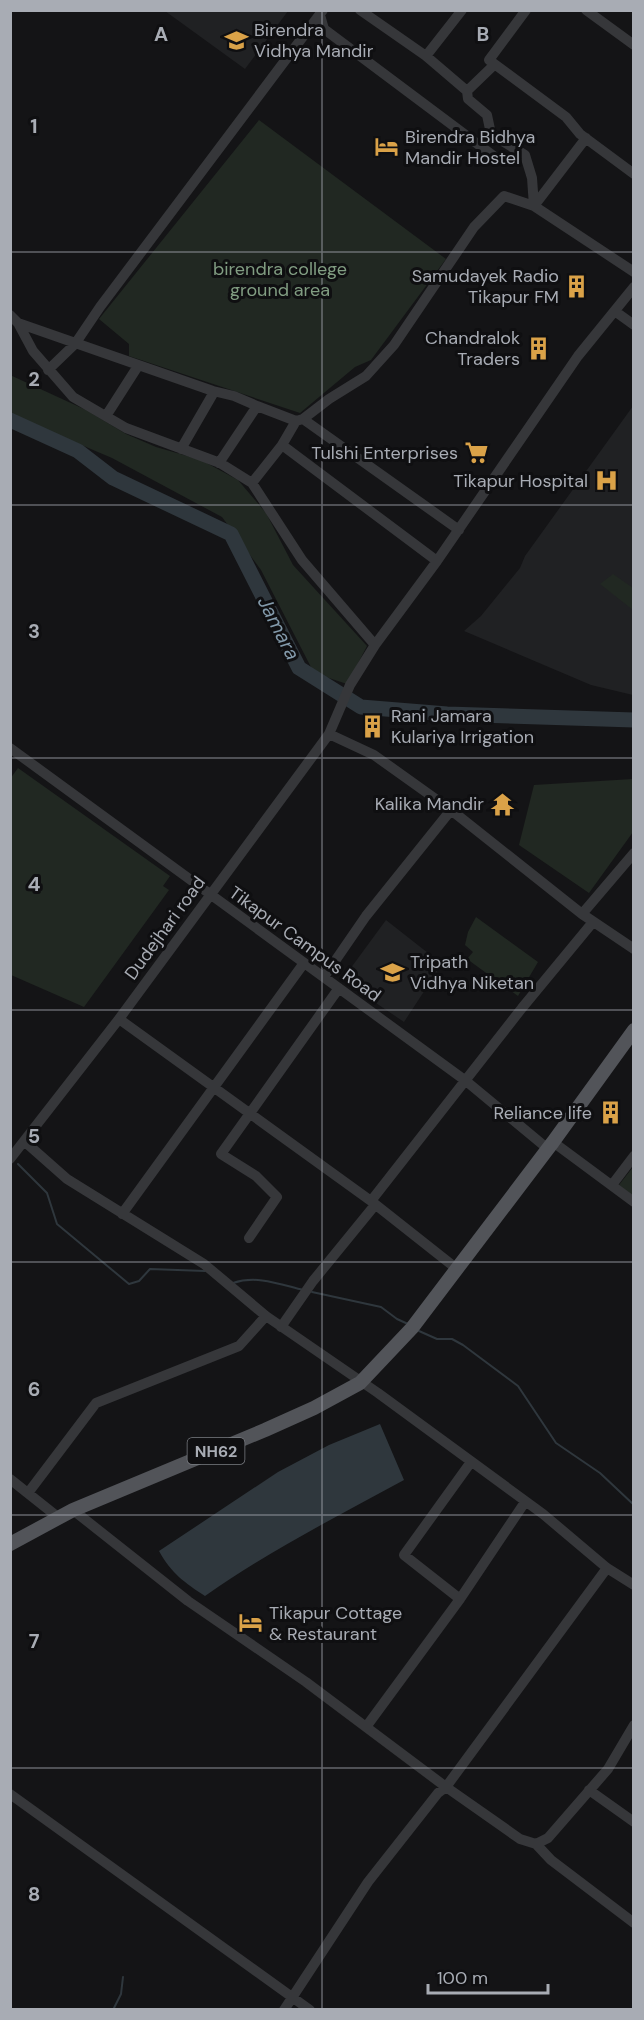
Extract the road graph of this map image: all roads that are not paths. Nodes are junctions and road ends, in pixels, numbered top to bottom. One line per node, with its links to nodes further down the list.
1 (360, 10): 7 (street)
2 (462, 10): 7 (street)
3 (526, 10): 8 (street)
4 (586, 10): 6 (street)
5 (322, 13): 11 (street); 20 (street)
6 (633, 45)
7 (426, 56): 9 (street)
8 (494, 65): 9 (street); 10 (street)
9 (467, 92): 13 (street)
10 (586, 138): 12 (street); 13 (street)
11 (499, 160)
12 (633, 174)
13 (534, 206): 14 (street); 26 (street)
14 (633, 272)
15 (633, 286): 16 (street, Dudejhari road)
16 (631, 300): 17 (street, Dudejhari road)
17 (616, 312): 19 (street); 31 (street, Dudejhari road)
18 (14, 319): 20 (street); 22 (street)
19 (633, 325)
20 (75, 344): 21 (street); 22 (street)
21 (138, 366): 23 (street); 25 (street)
22 (48, 370): 25 (street)
23 (214, 392): 24 (street); 28 (street)
24 (257, 406): 26 (street); 29 (street)
25 (106, 416): 28 (street)
26 (300, 420): 27 (street); 31 (street)
27 (282, 445): 30 (street); 32 (street)
28 (181, 449): 29 (street)
29 (219, 463): 30 (street)
30 (252, 483): 33 (street)
31 (459, 530): 32 (street, Dudejhari road)
32 (437, 561): 33 (street, Dudejhari road)
33 (375, 645): 34 (street, Dudejhari road)
34 (329, 734): 36 (street); 38 (street, Dudejhari road)
35 (10, 748): 38 (street, Tikapur Campus Road)
36 (451, 810): 39 (street); 43 (street)
37 (633, 853): 39 (street)
38 (210, 895): 42 (street, Tikapur Campus Road); 45 (street, Dudejhari road)
39 (582, 914): 40 (street)
40 (593, 922): 41 (street); 47 (street)
41 (633, 949)
42 (304, 963): 43 (street, Tikapur Campus Road); 48 (street)
43 (324, 978): 44 (street, Tikapur Campus Road)
44 (339, 988): 47 (street, Tikapur Campus Road); 49 (street)
45 (119, 1019): 48 (street); 50 (street, Dudejhari road)
46 (633, 1030): 51 (main road, NH62)
47 (466, 1081): 51 (street, Tikapur Campus Road); 56 (street)
48 (215, 1089): 49 (street); 57 (street)
49 (250, 1114): 56 (street); 58 (street)
50 (24, 1141): 53 (street, Dudejhari road); 57 (street)
51 (551, 1146): 55 (street, Tikapur Campus Road); 59 (main road, NH62)
52 (633, 1156): 54 (street)
53 (10, 1159)
54 (615, 1181)
55 (633, 1202)
56 (373, 1203): 59 (street); 61 (street)
57 (122, 1214): 60 (street)
58 (249, 1238)
59 (457, 1269): 62 (main road, NH62)
60 (266, 1316): 61 (street); 65 (street)
61 (281, 1327): 62 (street)
62 (360, 1383): 63 (street); 67 (main road, NH62)
63 (471, 1462): 66 (street); 72 (street)
64 (10, 1479): 65 (street)
65 (28, 1493): 68 (street)
66 (525, 1502): 70 (street); 72 (street)
67 (74, 1510): 68 (main road, NH62); 74 (street)
68 (59, 1518): 69 (main road, NH62)
69 (10, 1544)
70 (607, 1568): 71 (street); 75 (street)
71 (633, 1585)
72 (460, 1599): 74 (street)
73 (633, 1725): 76 (street)
74 (366, 1728): 75 (street)
75 (446, 1787): 79 (street); 81 (street)
76 (589, 1790): 78 (street); 79 (street)
77 (10, 1794): 81 (street)
78 (633, 1822)
79 (536, 1844): 80 (street)
80 (633, 1923)
81 (292, 1996): 82 (street); 83 (street)
82 (284, 2010)
83 (310, 2010)

